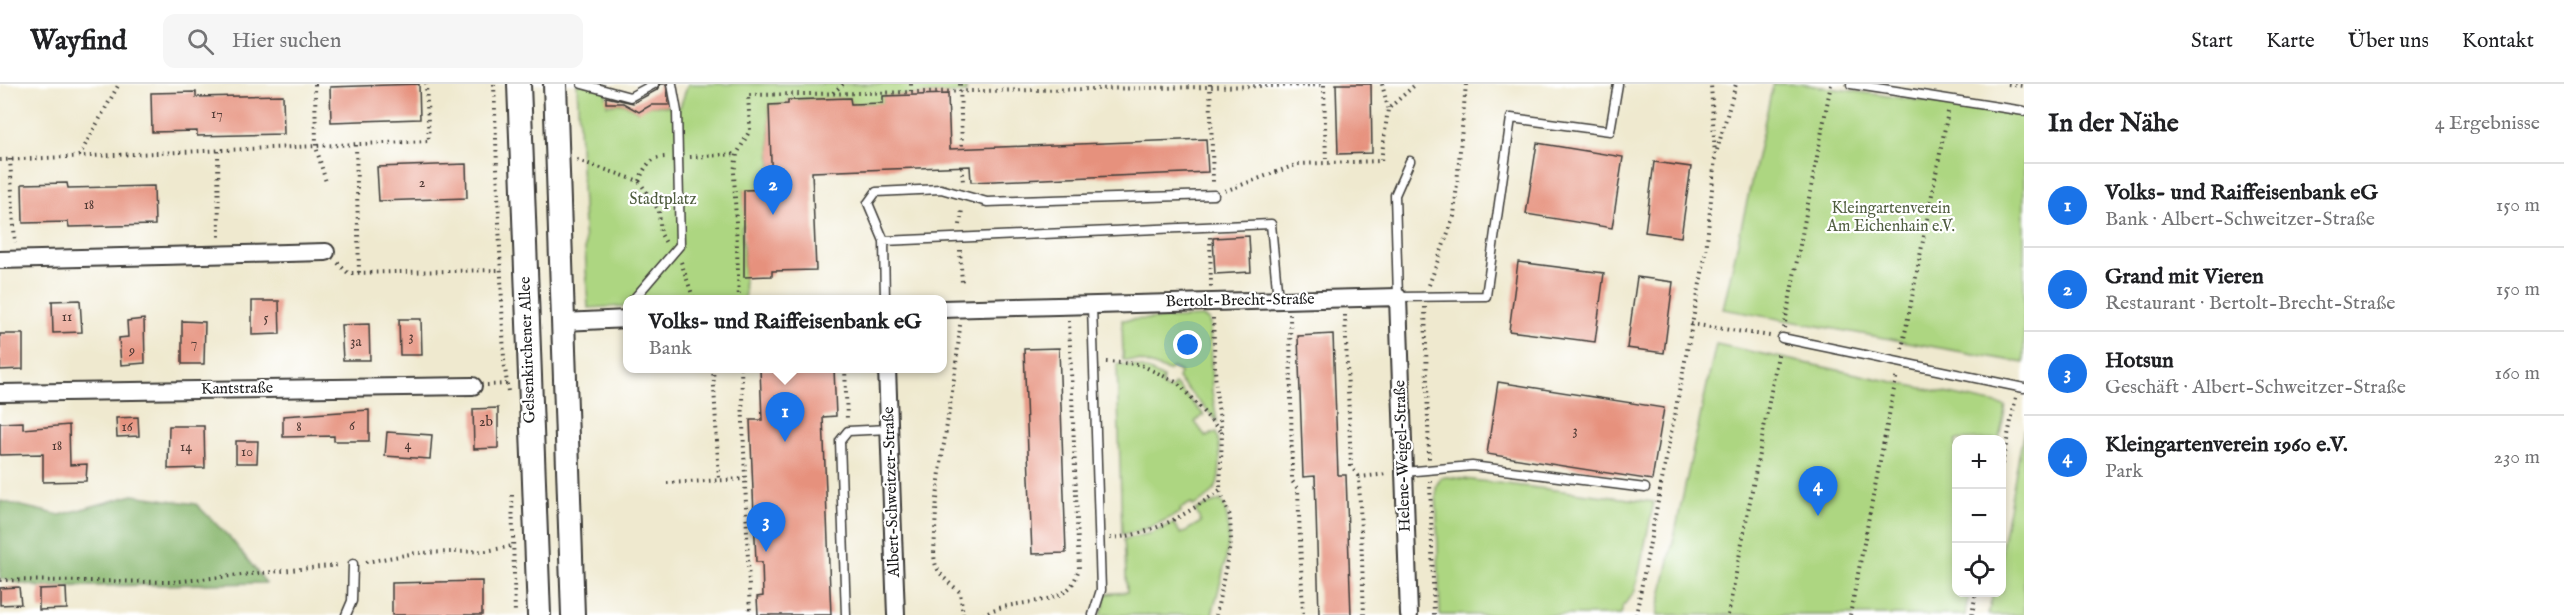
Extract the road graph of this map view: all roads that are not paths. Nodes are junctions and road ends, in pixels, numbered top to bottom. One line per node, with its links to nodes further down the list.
1 (519, 84): 32 (main road, Gelsenkirchener Allee)
2 (555, 84): 21 (main road)
3 (583, 84): 4 (lane)
4 (654, 84)
5 (672, 84): 14 (lane)
6 (1618, 84): 16 (lane)
7 (1851, 84): 8 (lane)
8 (2024, 111)
9 (1410, 161): 16 (lane)
10 (1214, 195): 11 (lane)
11 (884, 241): 15 (lane); 17 (lane)
12 (326, 252): 13 (street)
13 (8, 260)
14 (637, 295)
15 (885, 295)
16 (1398, 297): 17 (street, Bertolt-Brecht-Straße); 28 (street, Helene-Weigel-Straße)
17 (1284, 305): 18 (street, Bertolt-Brecht-Straße)
18 (1092, 306): 19 (street, Bertolt-Brecht-Straße); 36 (lane)
19 (947, 309)
20 (623, 315): 21 (street)
21 (563, 322): 33 (main road)
22 (1782, 338): 25 (lane)
23 (887, 373): 27 (street, Albert-Schweitzer-Straße)
24 (473, 386): 26 (street, Kantstraße)
25 (2022, 387)
26 (0, 393)
27 (889, 429): 34 (lane); 35 (street, Albert-Schweitzer-Straße)
28 (1404, 472): 29 (lane); 37 (street, Helene-Weigel-Straße)
29 (1645, 488)
30 (353, 564): 31 (lane)
31 (346, 615)
32 (539, 615)
33 (573, 615)
34 (846, 615)
35 (896, 615)
36 (1093, 615)
37 (1409, 615)

